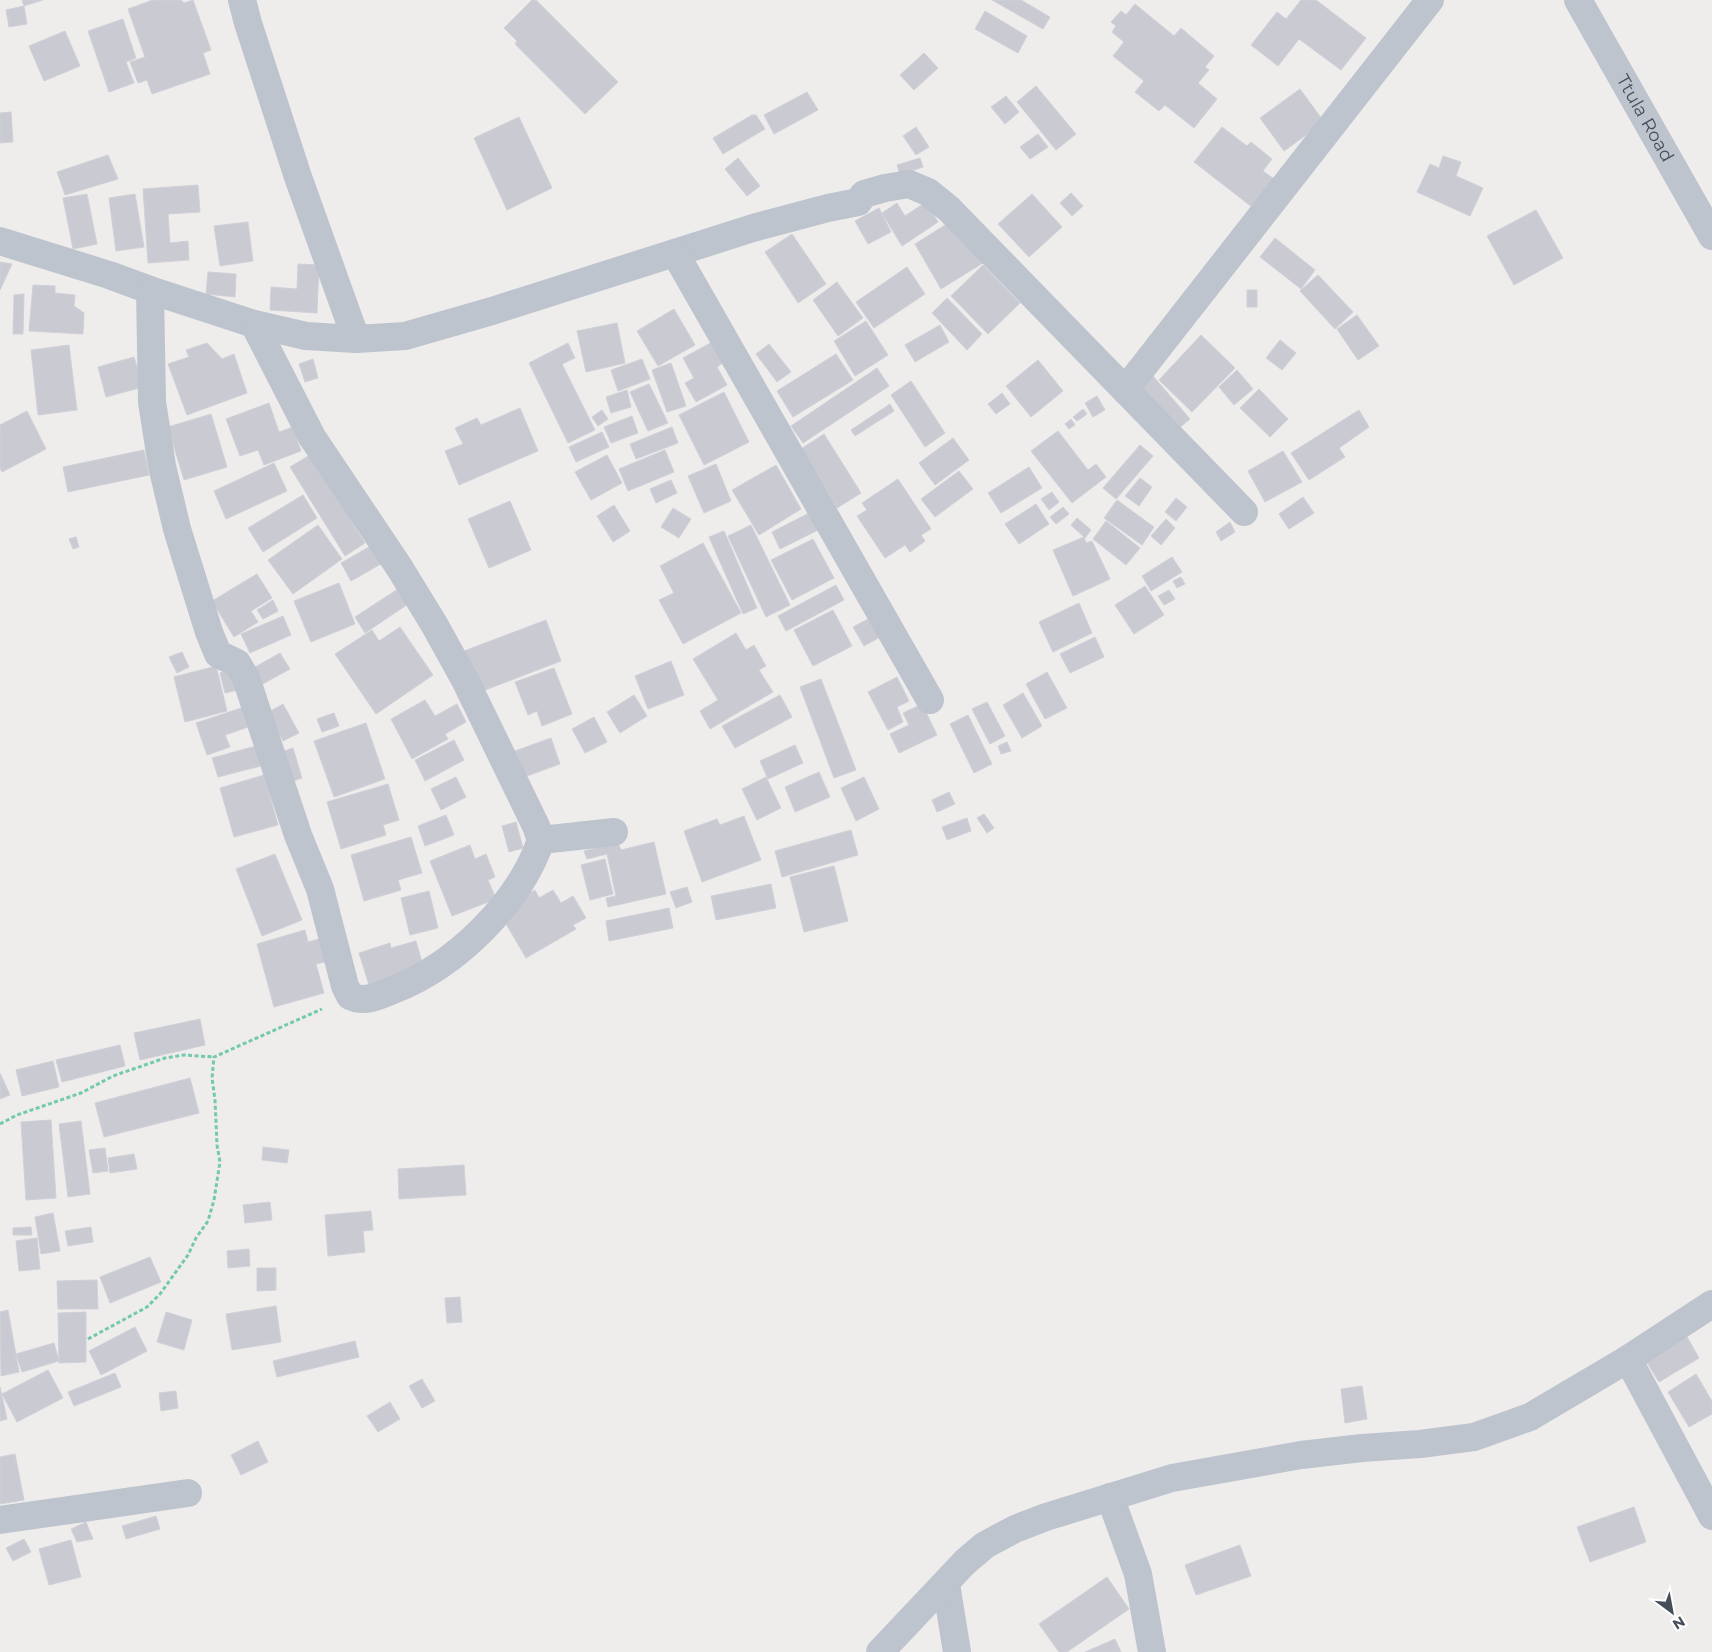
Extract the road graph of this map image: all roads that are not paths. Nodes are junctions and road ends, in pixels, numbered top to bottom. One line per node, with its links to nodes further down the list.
1 (242, 0): 9 (street)
2 (1430, 0): 10 (street)
3 (1578, 0): 4 (street, Ttula Road)
4 (1712, 236)
5 (0, 241): 7 (street)
6 (675, 253): 9 (street); 10 (street); 12 (street)
7 (150, 290): 8 (street); 14 (street)
8 (254, 324): 9 (street); 14 (street)
9 (356, 339)
10 (1125, 390): 11 (street)
11 (1244, 512)
12 (930, 700)
13 (614, 832): 14 (street)
14 (541, 840)
15 (1712, 1304): 16 (street)
16 (1628, 1359): 18 (street); 19 (street)
17 (188, 1493): 20 (street)
18 (1110, 1497): 21 (street); 24 (street)
19 (1712, 1516)
20 (0, 1520)
21 (946, 1584): 22 (street); 23 (street)
22 (880, 1652)
23 (957, 1652)
24 (1152, 1652)

